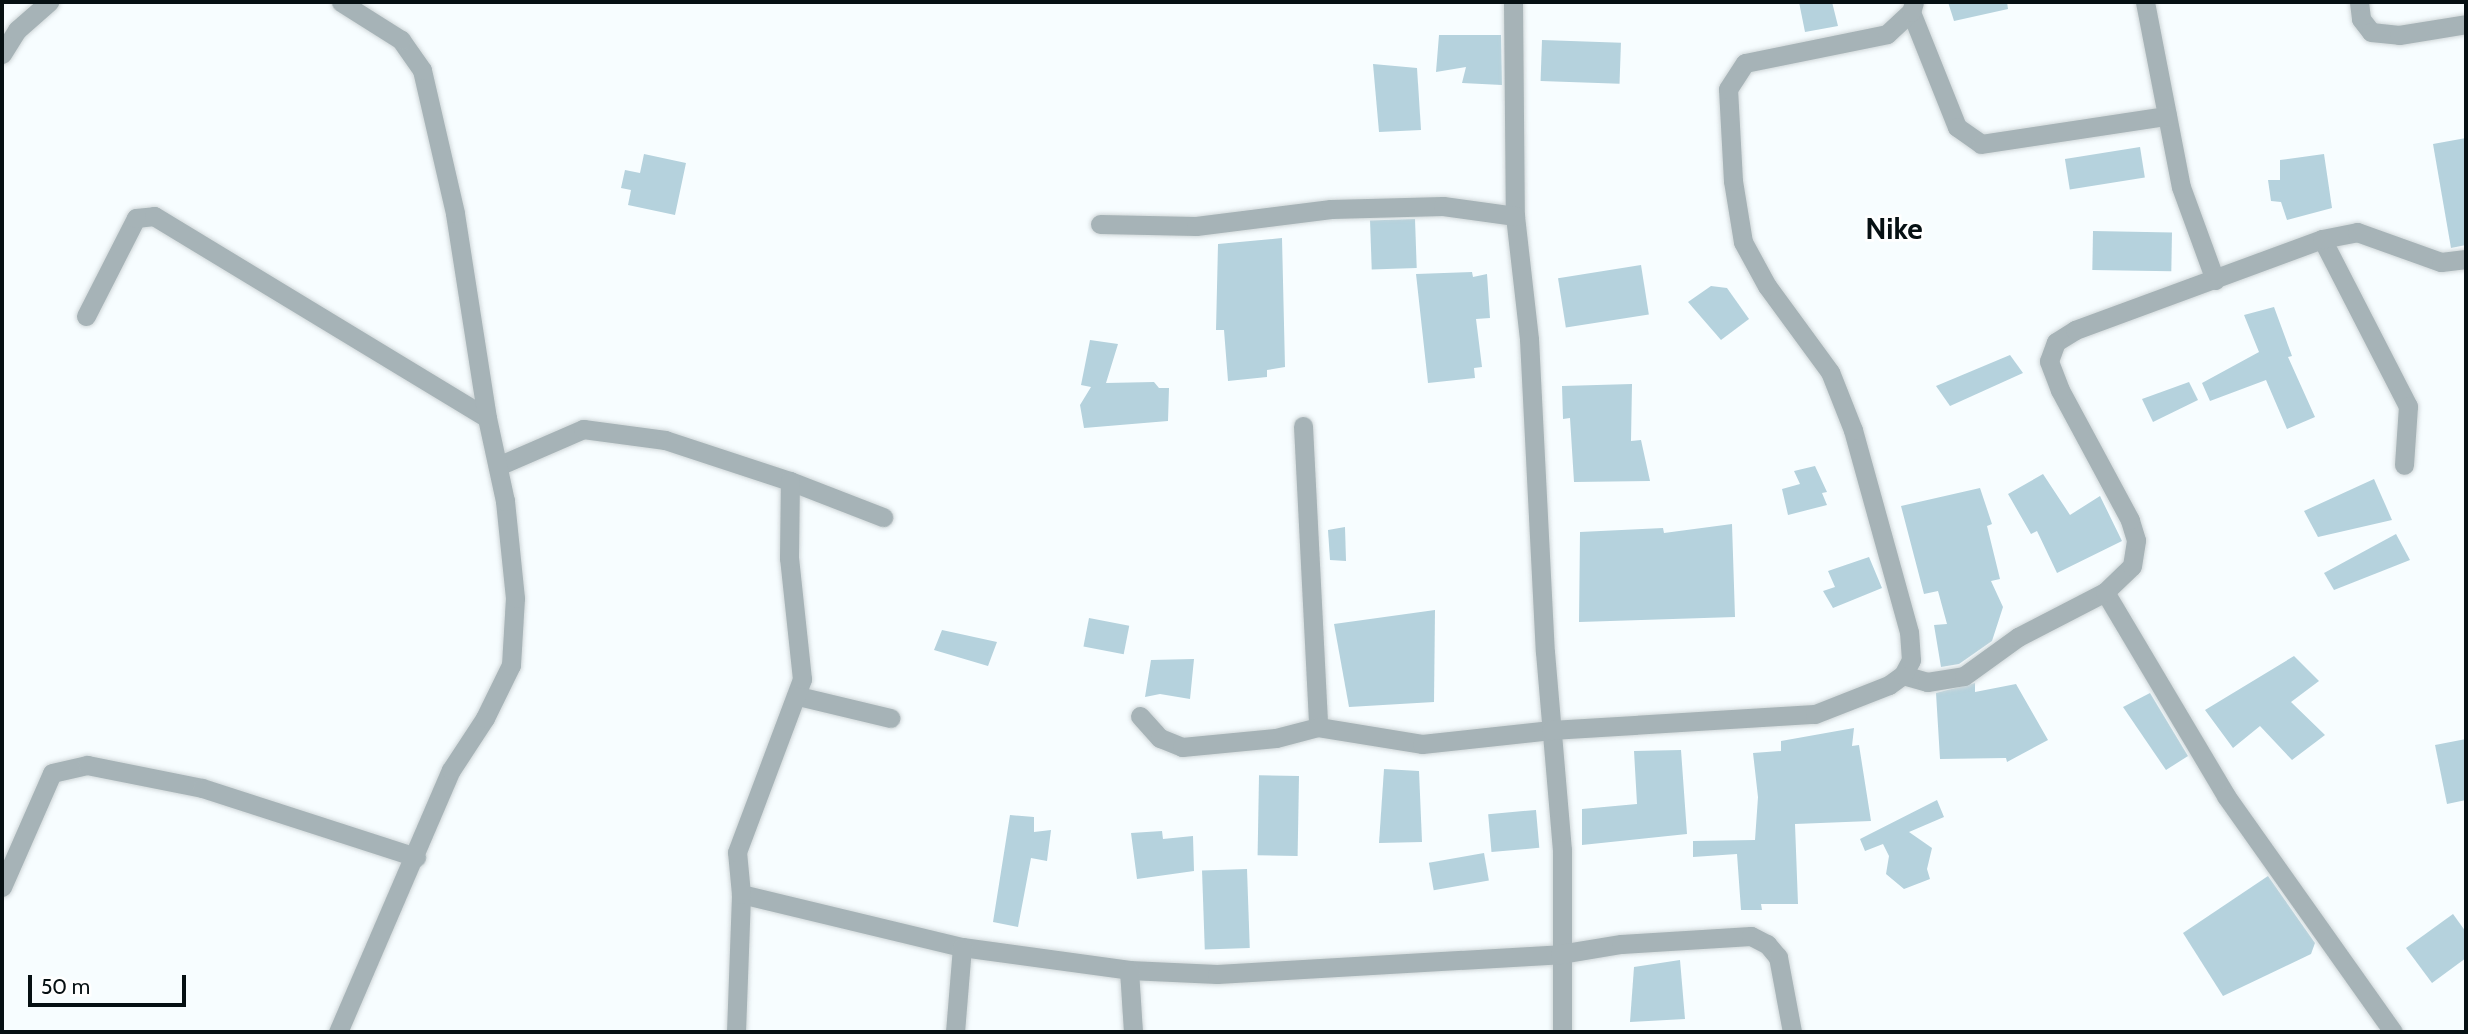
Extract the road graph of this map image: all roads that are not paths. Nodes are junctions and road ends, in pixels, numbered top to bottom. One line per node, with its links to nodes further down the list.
1 (49, 2): 8 (street)
2 (341, 2): 16 (street)
3 (1513, 2): 10 (street)
4 (2145, 2): 9 (street)
5 (2359, 2): 7 (street)
6 (1912, 7): 9 (street); 23 (street)
7 (2466, 24)
8 (2, 54)
9 (2167, 116): 14 (street)
10 (1515, 216): 11 (street); 28 (street)
11 (1100, 224)
12 (2322, 239): 13 (street); 14 (street); 18 (street)
13 (2466, 259)
14 (2215, 280): 22 (street)
15 (86, 316): 16 (street)
16 (486, 418): 19 (street)
17 (1303, 426): 27 (street)
18 (2404, 465)
19 (498, 466): 20 (street); 29 (street)
20 (790, 481): 21 (street); 24 (street)
21 (883, 517)
22 (2105, 592): 23 (street); 41 (street)
23 (1903, 675): 28 (street)
24 (798, 696): 26 (street); 31 (street)
25 (1140, 716): 27 (street)
26 (890, 718)
27 (1318, 727): 28 (street)
28 (1551, 730): 33 (street)
29 (416, 857): 30 (street); 35 (street)
30 (2, 887)
31 (741, 894): 32 (street); 36 (street)
32 (962, 947): 34 (street); 37 (street)
33 (1560, 954): 34 (street); 39 (street); 40 (street)
34 (1129, 970): 38 (street)
35 (338, 1032)
36 (736, 1032)
37 (955, 1032)
38 (1133, 1032)
39 (1562, 1032)
40 (1792, 1032)
41 (2393, 1032)

